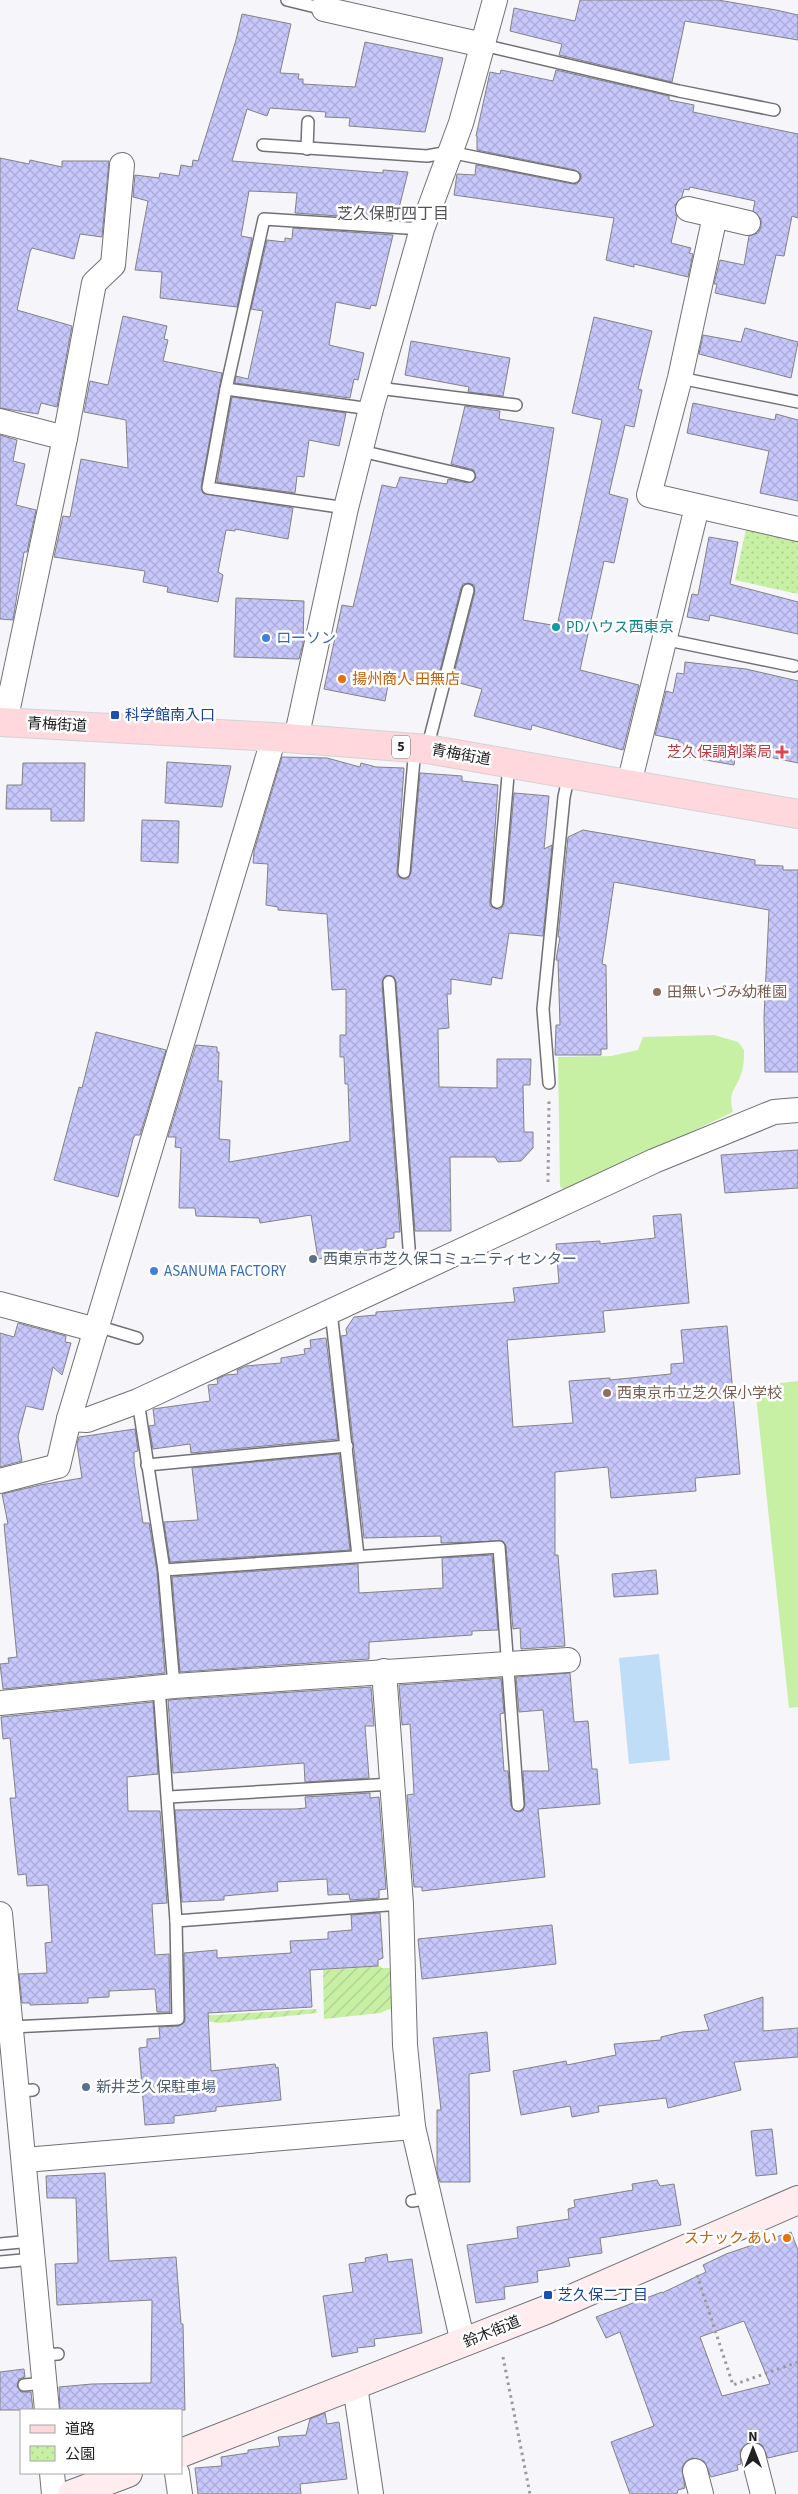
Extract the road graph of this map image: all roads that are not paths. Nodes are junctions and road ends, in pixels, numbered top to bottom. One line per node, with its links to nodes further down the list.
1 (287, 0): 3 (lane)
2 (495, 0): 4 (street)
3 (325, 5): 4 (street)
4 (483, 45): 5 (lane); 9 (street)
5 (774, 110)
6 (308, 122): 8 (lane)
7 (263, 145): 8 (lane)
8 (307, 149): 9 (lane)
9 (450, 152): 11 (lane); 15 (street)
10 (122, 165): 22 (street)
11 (574, 177)
12 (688, 209): 13 (street)
13 (715, 216): 14 (street); 16 (street)
14 (748, 223)
15 (422, 229): 17 (lane); 18 (street)
16 (680, 378): 19 (lane); 25 (street)
17 (226, 389): 18 (lane); 26 (lane)
18 (375, 398): 20 (lane); 23 (street)
19 (798, 402)
20 (516, 406)
21 (0, 421): 22 (street)
22 (66, 438): 31 (street)
23 (361, 451): 24 (lane); 26 (street)
24 (469, 476)
25 (698, 507): 27 (street); 29 (street)
26 (346, 508): 32 (street)
27 (798, 528)
28 (468, 590): 33 (lane)
29 (664, 640): 30 (lane); 36 (street)
30 (794, 666)
31 (2, 722): 32 (main road, 青梅街道 / 5)
32 (285, 738): 33 (main road, 青梅街道 / 5); 46 (street)
33 (421, 749): 34 (main road, 青梅街道 / 5); 38 (lane)
34 (509, 764): 35 (main road, 青梅街道 / 5); 39 (lane)
35 (569, 774): 36 (main road, 青梅街道 / 5); 41 (lane)
36 (630, 784): 37 (main road, 青梅街道 / 5)
37 (798, 814)
38 (404, 872)
39 (497, 902)
40 (389, 982): 43 (lane)
41 (549, 1083)
42 (798, 1110): 43 (street)
43 (411, 1274): 45 (street)
44 (0, 1304): 46 (street)
45 (331, 1311): 48 (street); 50 (lane)
46 (96, 1328): 47 (lane); 49 (street)
47 (137, 1338)
48 (138, 1401): 49 (street); 51 (lane)
49 (69, 1419): 52 (street)
50 (347, 1446): 51 (lane); 53 (lane)
51 (147, 1465): 54 (lane)
52 (0, 1481)
53 (358, 1556): 54 (lane); 56 (lane)
54 (164, 1570): 58 (lane)
55 (568, 1660): 56 (street)
56 (509, 1662): 57 (street); 62 (lane)
57 (384, 1671): 58 (street); 60 (street)
58 (166, 1687): 59 (street); 61 (lane)
59 (0, 1703)
60 (393, 1784): 61 (lane); 63 (street)
61 (169, 1797): 65 (lane)
62 (518, 1805)
63 (401, 1904): 65 (lane); 68 (street)
64 (0, 1914): 66 (street)
65 (176, 1921): 67 (lane)
66 (1, 1939): 67 (street)
67 (11, 2027): 69 (street)
68 (413, 2127): 69 (street); 74 (street)
69 (24, 2160): 72 (street)
70 (798, 2200): 74 (main road, 鈴木街道)
71 (0, 2244): 72 (lane)
72 (32, 2250): 73 (lane); 76 (street)
73 (0, 2262)
74 (463, 2343): 75 (main road, 鈴木街道)
75 (355, 2386): 77 (main road, 鈴木街道); 86 (street)
76 (46, 2409)
77 (182, 2453)
78 (753, 2454): 88 (street)
79 (695, 2471): 87 (street)
80 (52, 2474): 83 (street)
81 (125, 2474): 84 (main road)
82 (177, 2474): 85 (street)
83 (54, 2494)
84 (72, 2494)
85 (180, 2494)
86 (371, 2494)
87 (701, 2494)
88 (763, 2494)

